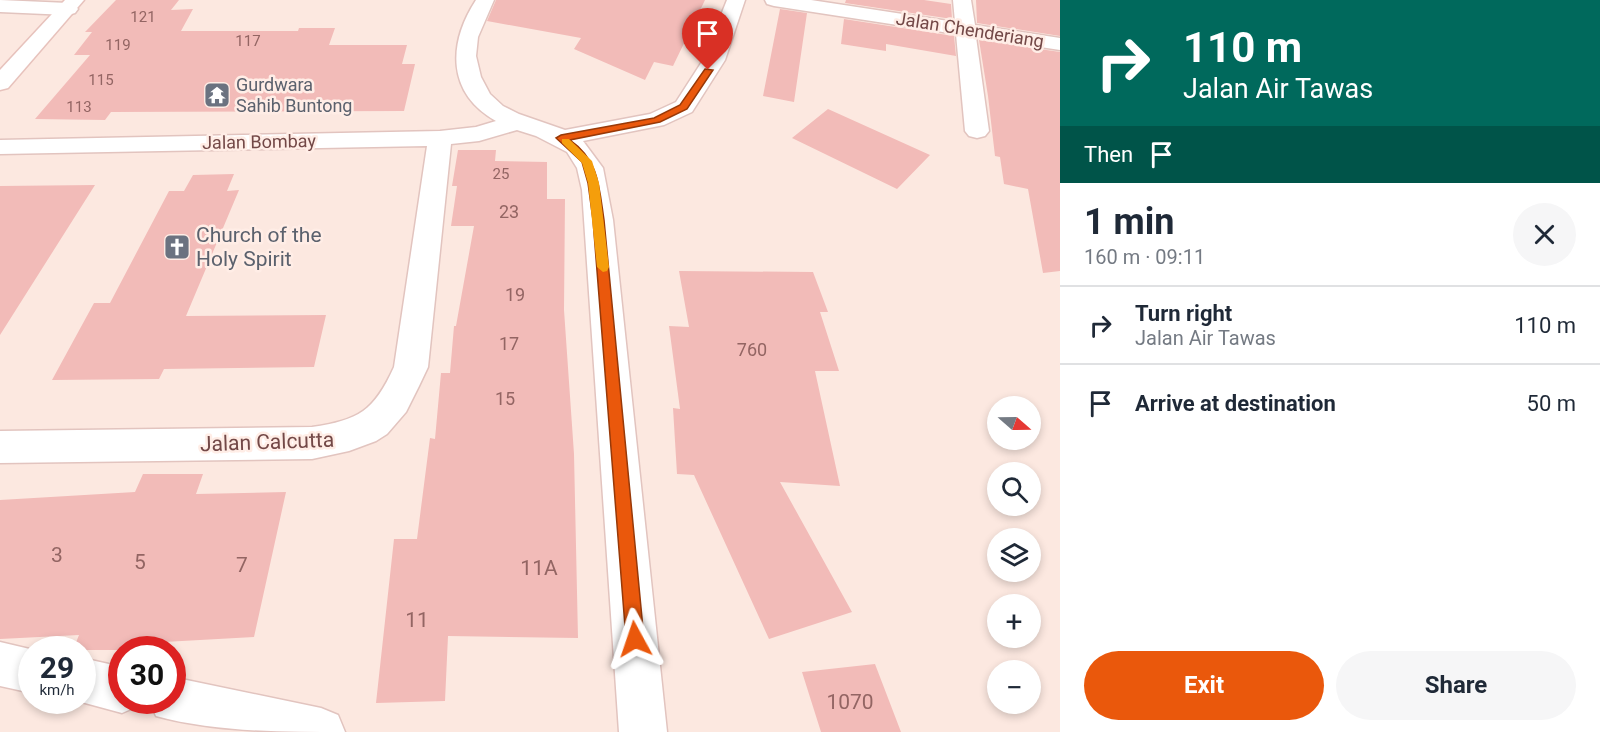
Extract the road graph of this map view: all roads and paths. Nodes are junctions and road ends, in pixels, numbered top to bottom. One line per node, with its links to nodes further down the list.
1 (485, 0): 10 (street)
2 (736, 0): 13 (street)
3 (774, 0): 7 (street, Jalan Chenderiang)
4 (962, 0): 7 (street)
5 (71, 5): 6 (street); 9 (street)
6 (0, 6)
7 (966, 30): 8 (street, Jalan Chenderiang); 11 (street)
8 (1060, 45)
9 (0, 83)
10 (516, 122): 12 (street, Jalan Bombay); 13 (street)
11 (977, 131)
12 (440, 138): 14 (street, Jalan Bombay); 15 (street, Jalan Calcutta)
13 (561, 138): 20 (street)
14 (0, 147)
15 (0, 447)
16 (0, 664): 17 (street)
17 (18, 668)
18 (186, 703): 19 (street)
19 (321, 732)
20 (644, 732)

